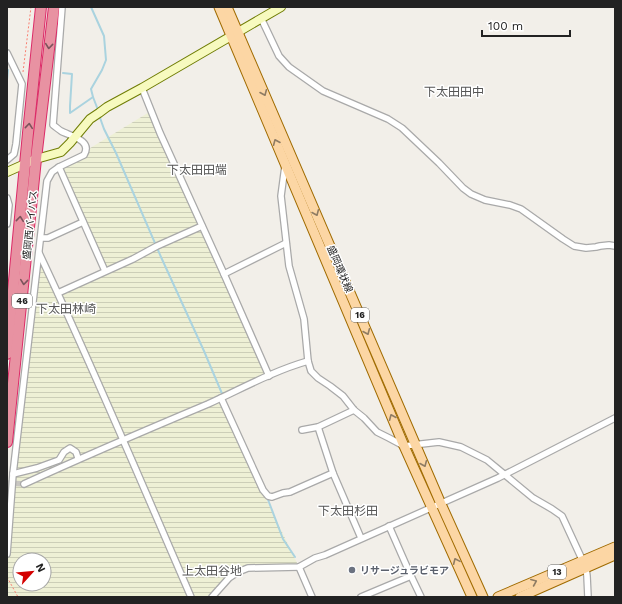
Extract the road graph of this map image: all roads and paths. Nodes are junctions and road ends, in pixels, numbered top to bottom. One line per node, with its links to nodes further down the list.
1 (31, 7): 11 (path)
2 (41, 7): 16 (highway, 盛岡西バイパス / 46, one-way to 2)
3 (54, 7): 14 (highway, 盛岡西バイパス / 46, one-way to 14)
4 (62, 7): 13 (street)
5 (219, 7): 9 (main road, 盛岡環状線 / 16)
6 (227, 7): 9 (main road, 盛岡環状線 / 16)
7 (281, 7): 8 (street)
8 (261, 18): 9 (street); 26 (street)
9 (234, 34): 12 (street); 17 (main road, 盛岡環状線 / 16, one-way to 9); 41 (main road, 盛岡環状線 / 16, one-way to 41)
10 (7, 54): 11 (street)
11 (22, 84): 15 (street)
12 (142, 88): 13 (street); 23 (street)
13 (75, 136): 14 (street); 18 (street)
14 (36, 159): 16 (street); 40 (highway, 盛岡西バイパス / 46, one-way to 40)
15 (7, 160)
16 (26, 164): 19 (street); 31 (highway, 盛岡西バイパス / 46, one-way to 16)
17 (286, 164): 25 (street); 42 (main road, 盛岡環状線 / 16, one-way to 17)
18 (59, 167): 21 (street); 24 (street)
19 (7, 172)
20 (7, 198): 22 (street)
21 (83, 222): 24 (street); 28 (street)
22 (7, 224)
23 (202, 226): 28 (street); 29 (street)
24 (40, 238): 27 (street)
25 (286, 243): 29 (street); 32 (street)
26 (615, 246)
27 (39, 253): 30 (street); 45 (street)
28 (105, 271): 30 (street)
29 (224, 274): 33 (street)
30 (58, 293): 39 (street)
31 (7, 354)
32 (308, 361): 33 (street); 35 (street)
33 (269, 376): 34 (street)
34 (221, 398): 39 (street); 44 (street)
35 (354, 410): 37 (street); 42 (street)
36 (615, 418): 46 (street)
37 (318, 427): 38 (street); 44 (street)
38 (302, 430)
39 (123, 440): 43 (street); 60 (street)
40 (7, 442)
41 (416, 444): 42 (street); 46 (street); 48 (main road, 盛岡環状線 / 16, one-way to 48)
42 (404, 446): 49 (main road, 盛岡環状線 / 16)
43 (78, 458): 45 (street); 47 (street)
44 (333, 473): 51 (street)
45 (13, 474): 53 (street)
46 (504, 475): 48 (street); 55 (street)
47 (24, 484)
48 (441, 504): 49 (street); 66 (main road, 盛岡環状線 / 16)
49 (432, 508): 50 (street); 65 (main road, 盛岡環状線 / 16, one-way to 49)
50 (390, 526): 51 (street); 57 (street)
51 (361, 538): 56 (street)
52 (615, 547): 55 (main road, 13)
53 (7, 554)
54 (615, 555): 55 (main road, 13)
55 (584, 565): 67 (main road, 13, one-way to 55); 68 (main road, 13); 69 (street)
56 (298, 567): 61 (street); 62 (street)
57 (411, 576): 63 (street); 64 (street)
58 (7, 577): 59 (path)
59 (18, 597)
60 (191, 597)
61 (212, 597)
62 (312, 597)
63 (361, 597)
64 (421, 597)
65 (472, 597)
66 (484, 597)
67 (498, 597)
68 (520, 597)
69 (588, 597)

